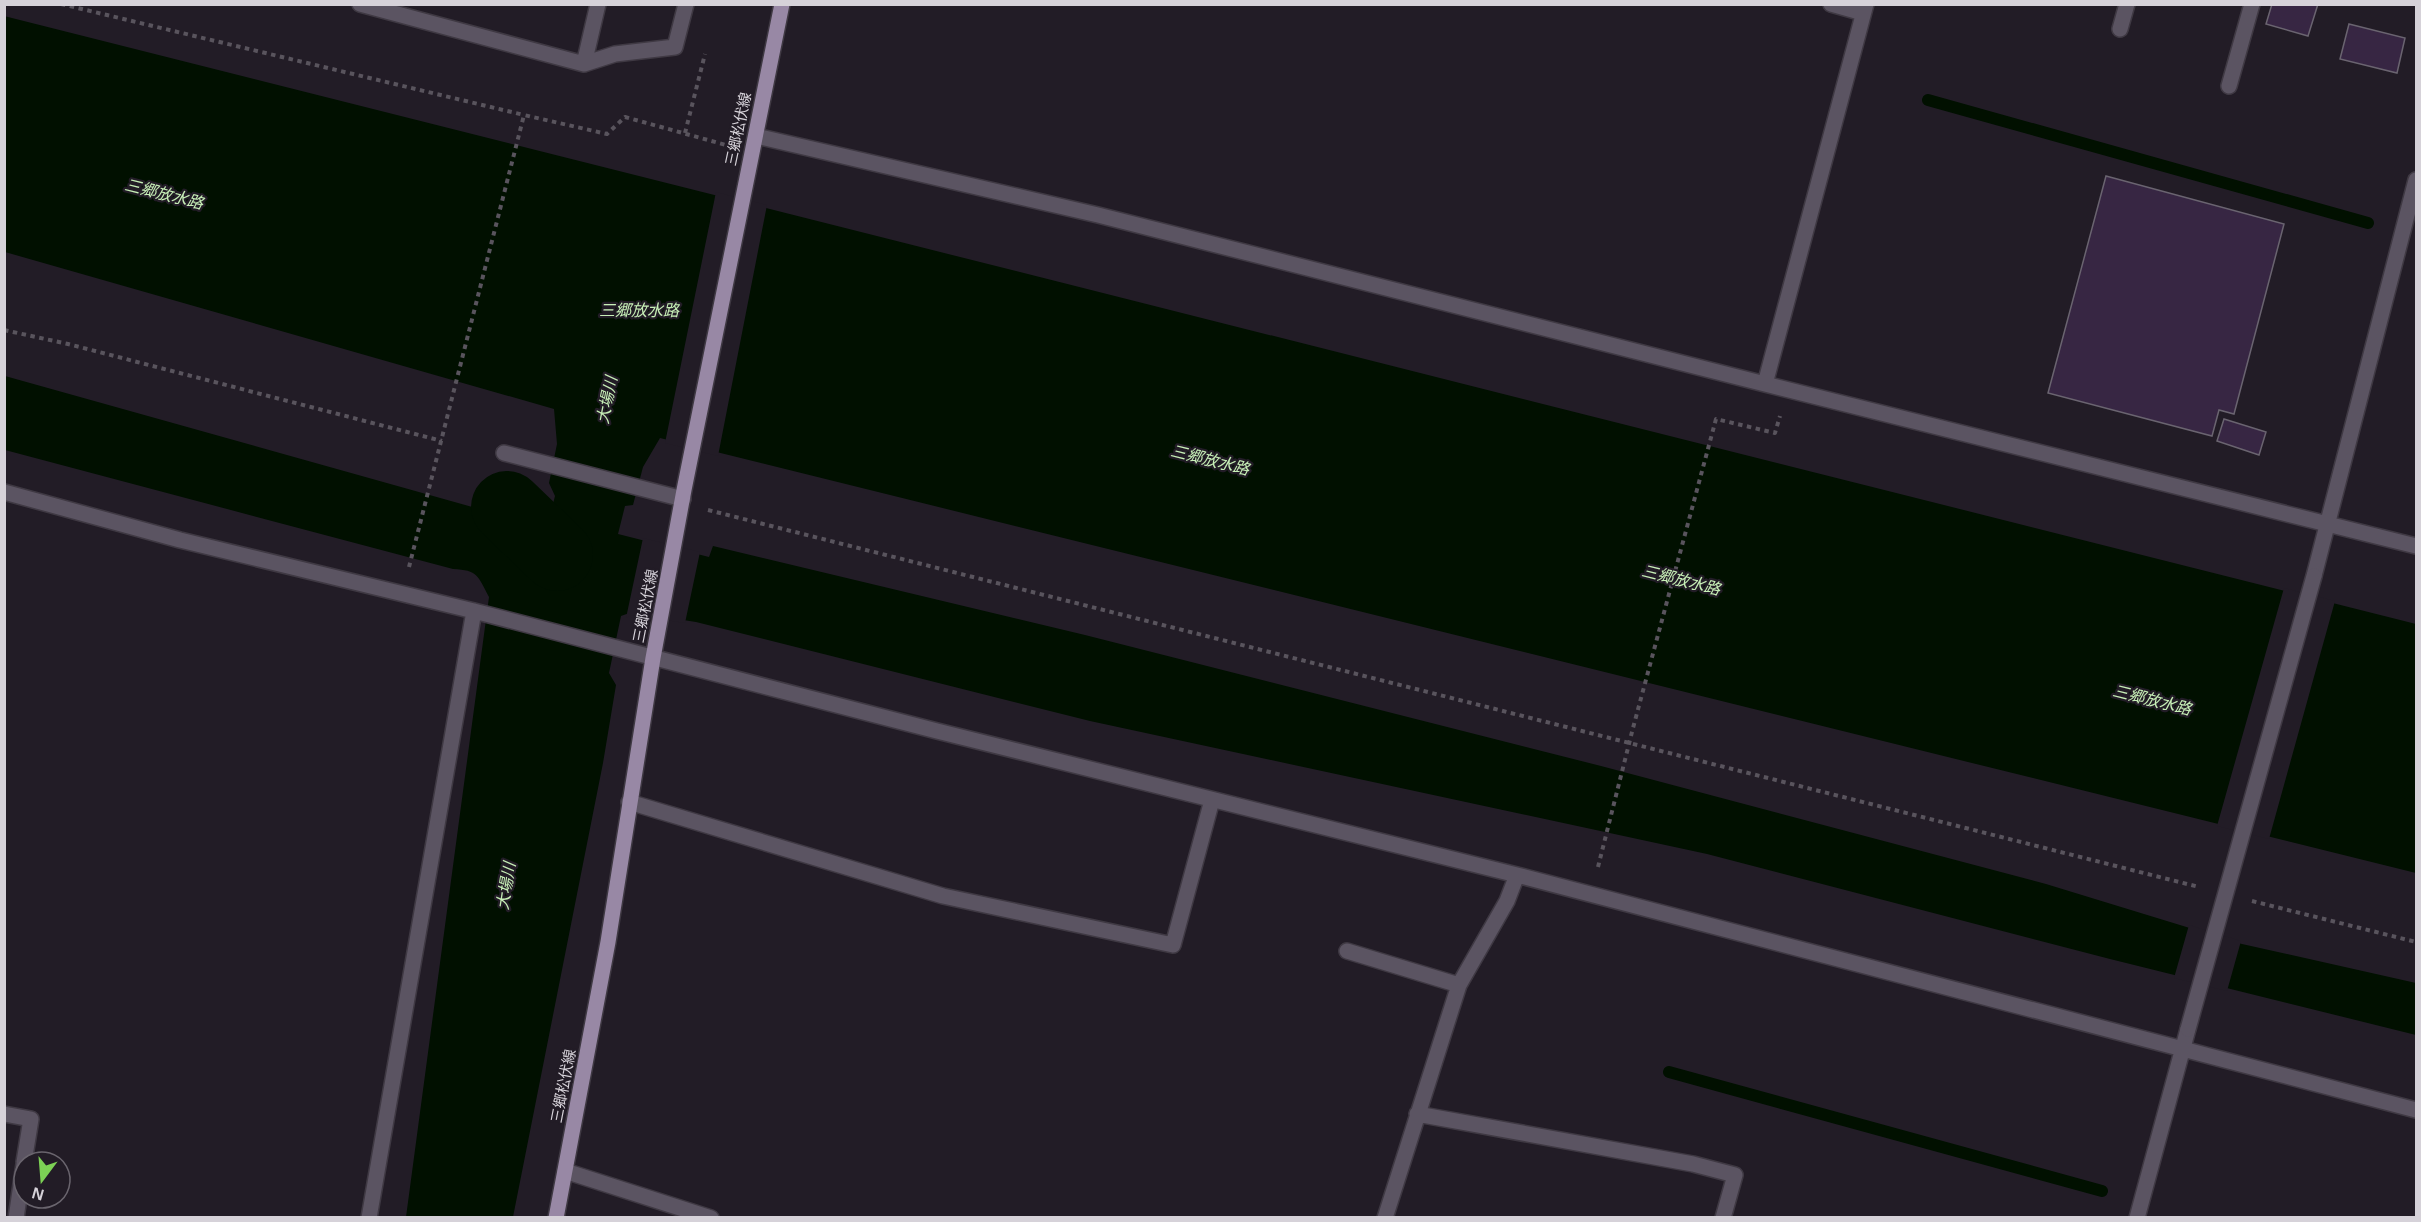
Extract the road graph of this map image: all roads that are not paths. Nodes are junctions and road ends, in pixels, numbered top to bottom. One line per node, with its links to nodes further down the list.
1 (360, 4): 8 (street)
2 (598, 4): 11 (street)
3 (686, 4): 11 (street)
4 (782, 4): 13 (main road, 三郷松伏線)
5 (1831, 4): 9 (street)
6 (2127, 4): 10 (street)
7 (2252, 4): 12 (street)
8 (396, 9): 11 (street)
9 (1864, 9): 15 (street)
10 (2120, 28)
11 (584, 64)
12 (2229, 86)
13 (756, 136): 15 (street); 18 (main road, 三郷松伏線)
14 (2416, 180): 19 (street)
15 (1765, 384): 19 (street)
16 (504, 453): 18 (street)
17 (4, 492): 21 (street)
18 (683, 495): 22 (main road, 三郷松伏線)
19 (2329, 524): 20 (street); 28 (street, bridge)
20 (2416, 546)
21 (479, 613): 22 (street); 34 (street)
22 (653, 658): 23 (street); 24 (main road, 三郷松伏線)
23 (1212, 800): 24 (street); 25 (street)
24 (629, 802): 33 (main road, 三郷松伏線)
25 (1517, 875): 27 (street); 28 (street)
26 (1347, 951): 27 (street)
27 (1459, 985): 31 (street)
28 (2182, 1050): 29 (street); 39 (street)
29 (2416, 1110)
30 (4, 1114): 32 (street)
31 (1417, 1114): 37 (street); 38 (street)
32 (26, 1150)
33 (566, 1172): 35 (main road, 三郷松伏線); 36 (street)
34 (369, 1218)
35 (556, 1218)
36 (711, 1218)
37 (1385, 1218)
38 (1723, 1218)
39 (2137, 1218)

